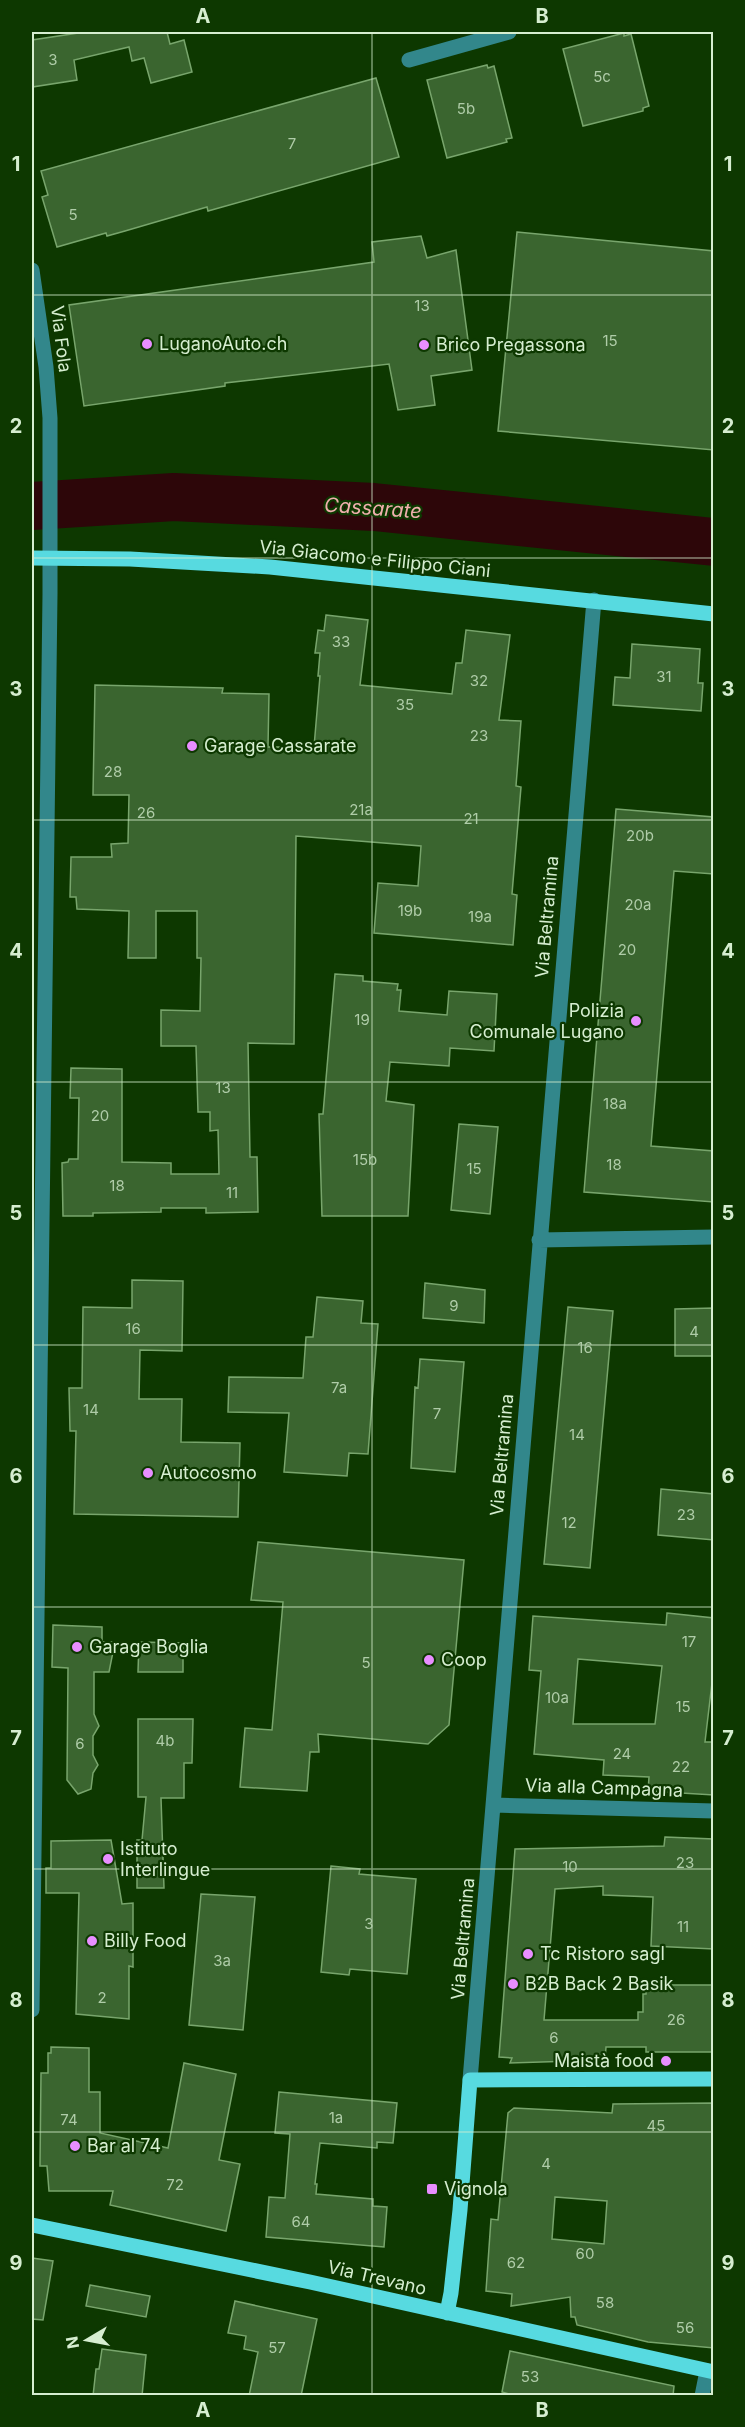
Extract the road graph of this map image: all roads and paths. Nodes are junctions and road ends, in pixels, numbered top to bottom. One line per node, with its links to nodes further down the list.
1 (509, 32): 2 (street)
2 (409, 60)
3 (32, 270): 4 (street, Via Fola)
4 (49, 557): 5 (main road, Via Giacomo e Filippo Ciani); 6 (main road, Via Giacomo e Filippo Ciani); 12 (street, Via Fola)
5 (32, 558)
6 (594, 600): 7 (main road, Via Giacomo e Filippo Ciani); 9 (street, Via Beltramina)
7 (714, 614)
8 (714, 1237): 9 (street)
9 (539, 1240): 10 (street, Via Beltramina)
10 (494, 1805): 11 (street, Via alla Campagna); 14 (street, Via Beltramina)
11 (714, 1811)
12 (32, 2010)
13 (714, 2079): 14 (main road)
14 (470, 2080): 16 (main road, Via Beltramina)
15 (32, 2225): 16 (main road, Via Trevano)
16 (447, 2313): 17 (main road, Via Trevano)
17 (710, 2372): 18 (street)
18 (702, 2396)

